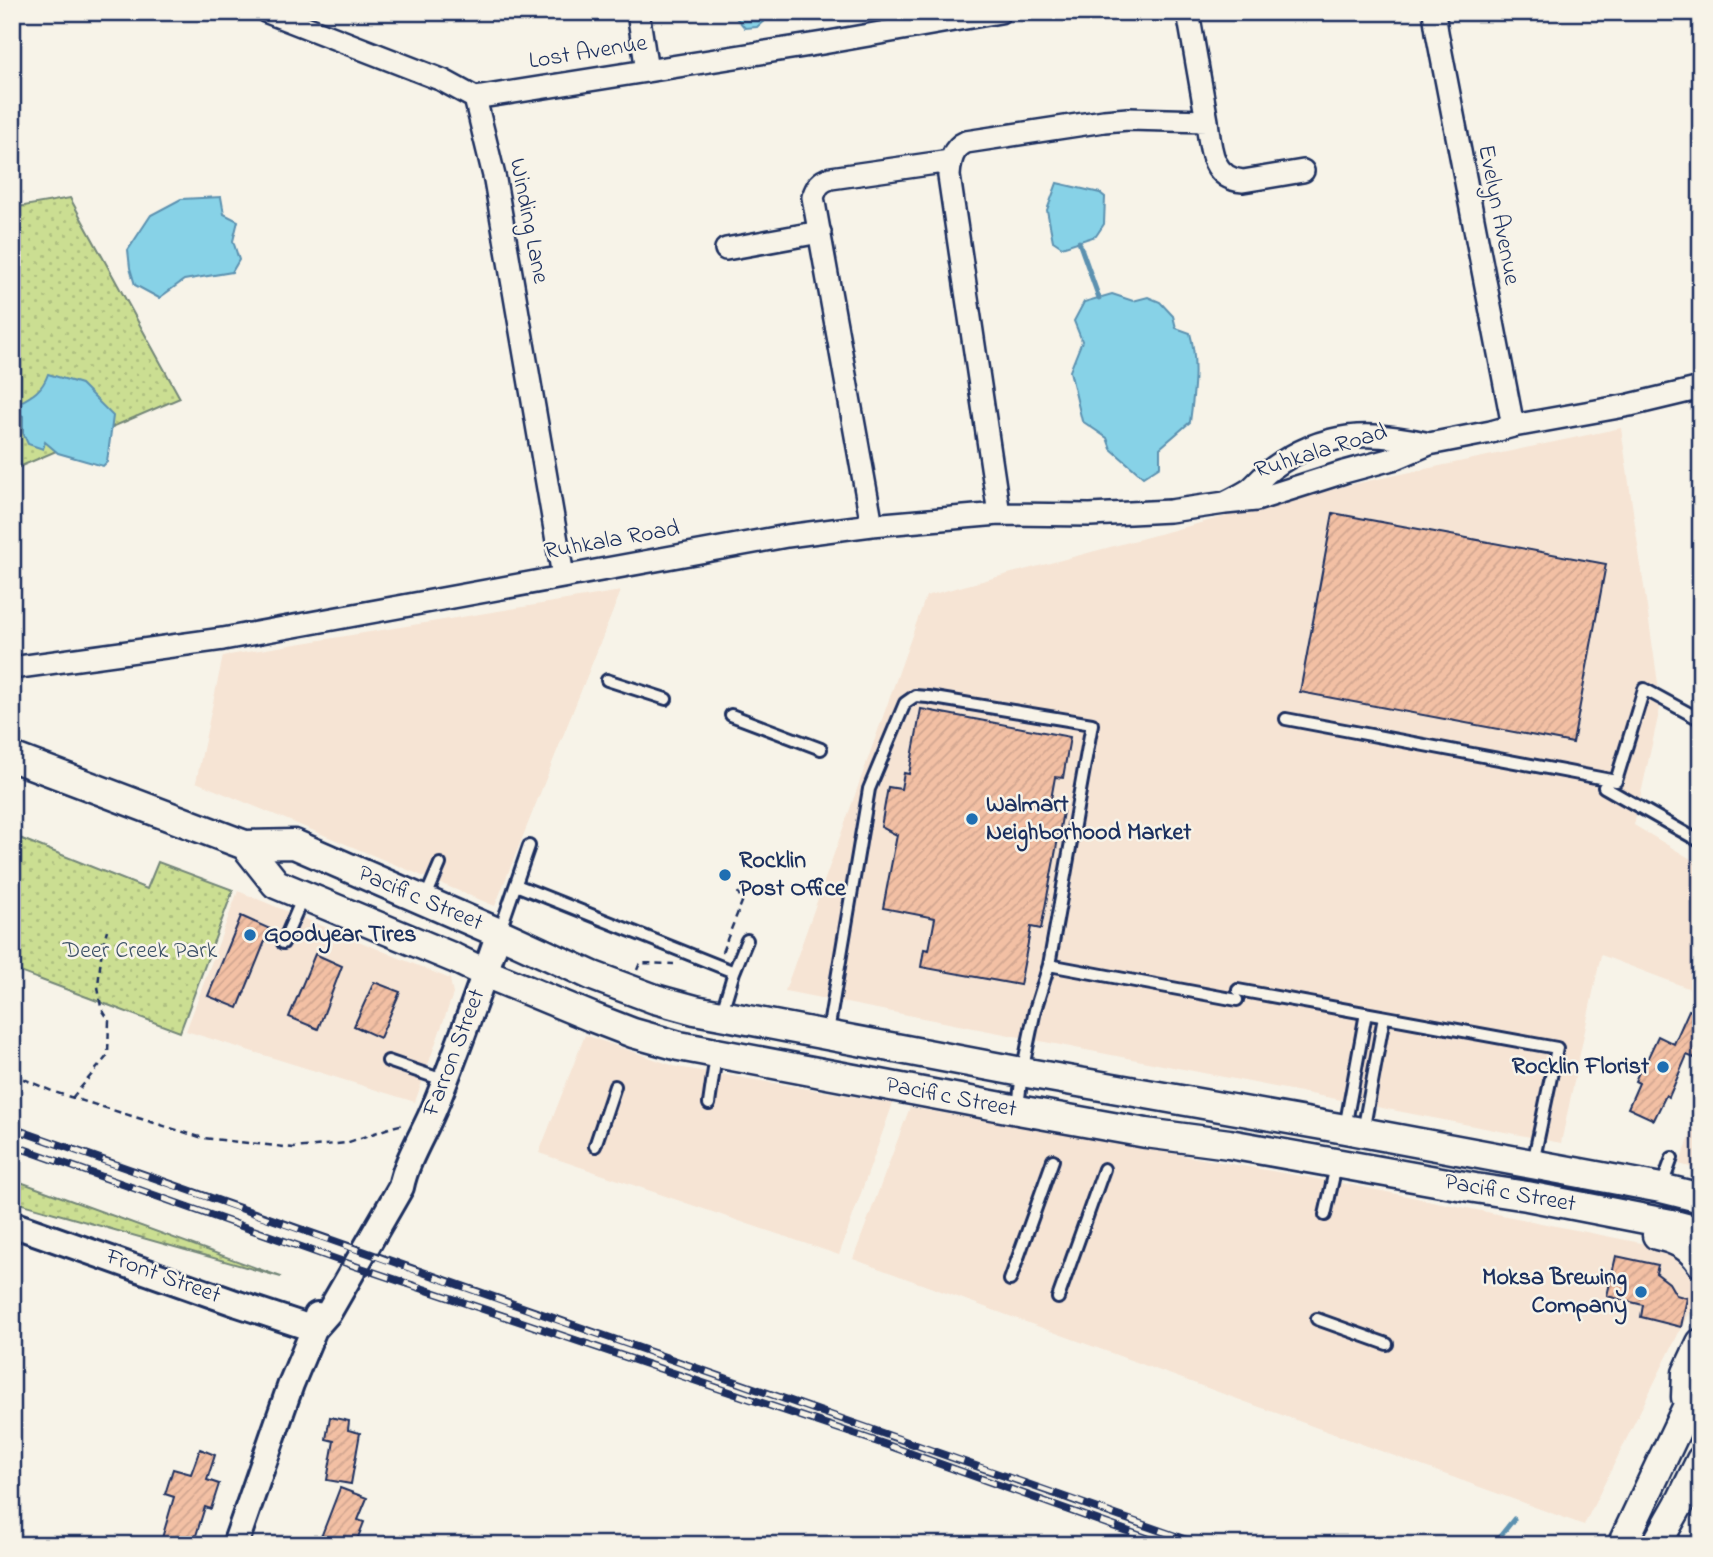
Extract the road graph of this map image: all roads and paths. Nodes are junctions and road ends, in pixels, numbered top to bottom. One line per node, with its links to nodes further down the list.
1 (638, 12): 6 (street)
2 (1000, 12): 6 (street, Lost Avenue)
3 (1188, 12): 8 (street)
4 (1434, 12): 14 (street, Evelyn Avenue)
5 (281, 15): 7 (street)
6 (647, 71): 7 (street, Lost Avenue)
7 (475, 98): 19 (street, Winding Lane)
8 (1207, 121): 9 (street); 10 (street)
9 (950, 161): 11 (street); 17 (street)
10 (1303, 171)
11 (820, 232): 12 (street); 18 (street)
12 (726, 249)
13 (1701, 388): 14 (street, Ruhkala Road)
14 (1513, 426): 15 (street, Ruhkala Road)
15 (1429, 444): 16 (street, Ruhkala Road); 16 (street, Ruhkala Road)
16 (1225, 503): 17 (street, Ruhkala Road)
17 (999, 514): 18 (street, Ruhkala Road)
18 (872, 525): 19 (street, Ruhkala Road)
19 (563, 576): 20 (street, Ruhkala Road)
20 (12, 668)
21 (607, 680): 22 (lane)
22 (666, 699)
23 (731, 715): 26 (lane)
24 (1286, 719): 25 (lane)
25 (1701, 720)
26 (821, 749)
27 (12, 757): 30 (main road, Pacific Street)
28 (1604, 787): 29 (lane)
29 (1701, 842)
30 (245, 845): 34 (main road, Pacific Street); 35 (main road, Pacific Street)
31 (529, 846): 33 (lane)
32 (440, 863): 35 (lane)
33 (516, 885): 37 (lane); 41 (lane)
34 (304, 895): 39 (lane); 42 (main road, Pacific Street)
35 (424, 901): 37 (main road, Pacific Street)
36 (107, 930): 53 (path)
37 (499, 933): 42 (street, Farron Street); 44 (main road, Pacific Street)
38 (747, 940): 41 (lane)
39 (283, 943)
40 (1049, 965): 43 (lane); 46 (lane); 49 (lane)
41 (734, 972): 44 (lane)
42 (485, 973): 47 (main road, Pacific Street); 51 (street, Farron Street)
43 (1366, 1013): 45 (lane); 57 (lane)
44 (721, 1015): 46 (main road, Pacific Street)
45 (1384, 1017): 57 (lane); 63 (lane)
46 (827, 1035): 49 (main road, Pacific Street)
47 (716, 1054): 54 (lane); 55 (main road, Pacific Street)
48 (387, 1061): 51 (lane)
49 (1022, 1072): 55 (lane); 57 (main road, Pacific Street)
50 (12, 1074): 53 (path)
51 (446, 1081): 56 (street, Farron Street)
52 (615, 1086): 59 (lane)
53 (72, 1098): 56 (path)
54 (709, 1104)
55 (1018, 1110): 58 (main road, Pacific Street)
56 (427, 1125): 75 (street, Farron Street)
57 (1354, 1130): 58 (main road); 63 (main road, Pacific Street)
58 (1229, 1144): 62 (main road, Pacific Street)
59 (595, 1146)
60 (1672, 1158): 65 (lane)
61 (1052, 1160): 72 (lane)
62 (1336, 1163): 67 (main road, Pacific Street); 68 (lane)
63 (1533, 1164): 65 (main road, Pacific Street)
64 (1104, 1169): 73 (lane)
65 (1661, 1188): 66 (main road, Pacific Street)
66 (1701, 1198)
67 (1560, 1203): 70 (main road, Pacific Street); 71 (main road)
68 (1325, 1215)
69 (12, 1224): 75 (street, Front Street)
70 (1701, 1232)
71 (1701, 1262)
72 (1010, 1280)
73 (1058, 1298)
74 (1317, 1319): 77 (lane)
75 (314, 1329): 81 (street, Farron Street)
76 (1701, 1343): 79 (main road)
77 (1387, 1344)
78 (1701, 1378): 79 (main road)
79 (1686, 1407): 82 (main road)
80 (1701, 1460): 83 (main road)
81 (235, 1545)
82 (1622, 1545)
83 (1656, 1545)

